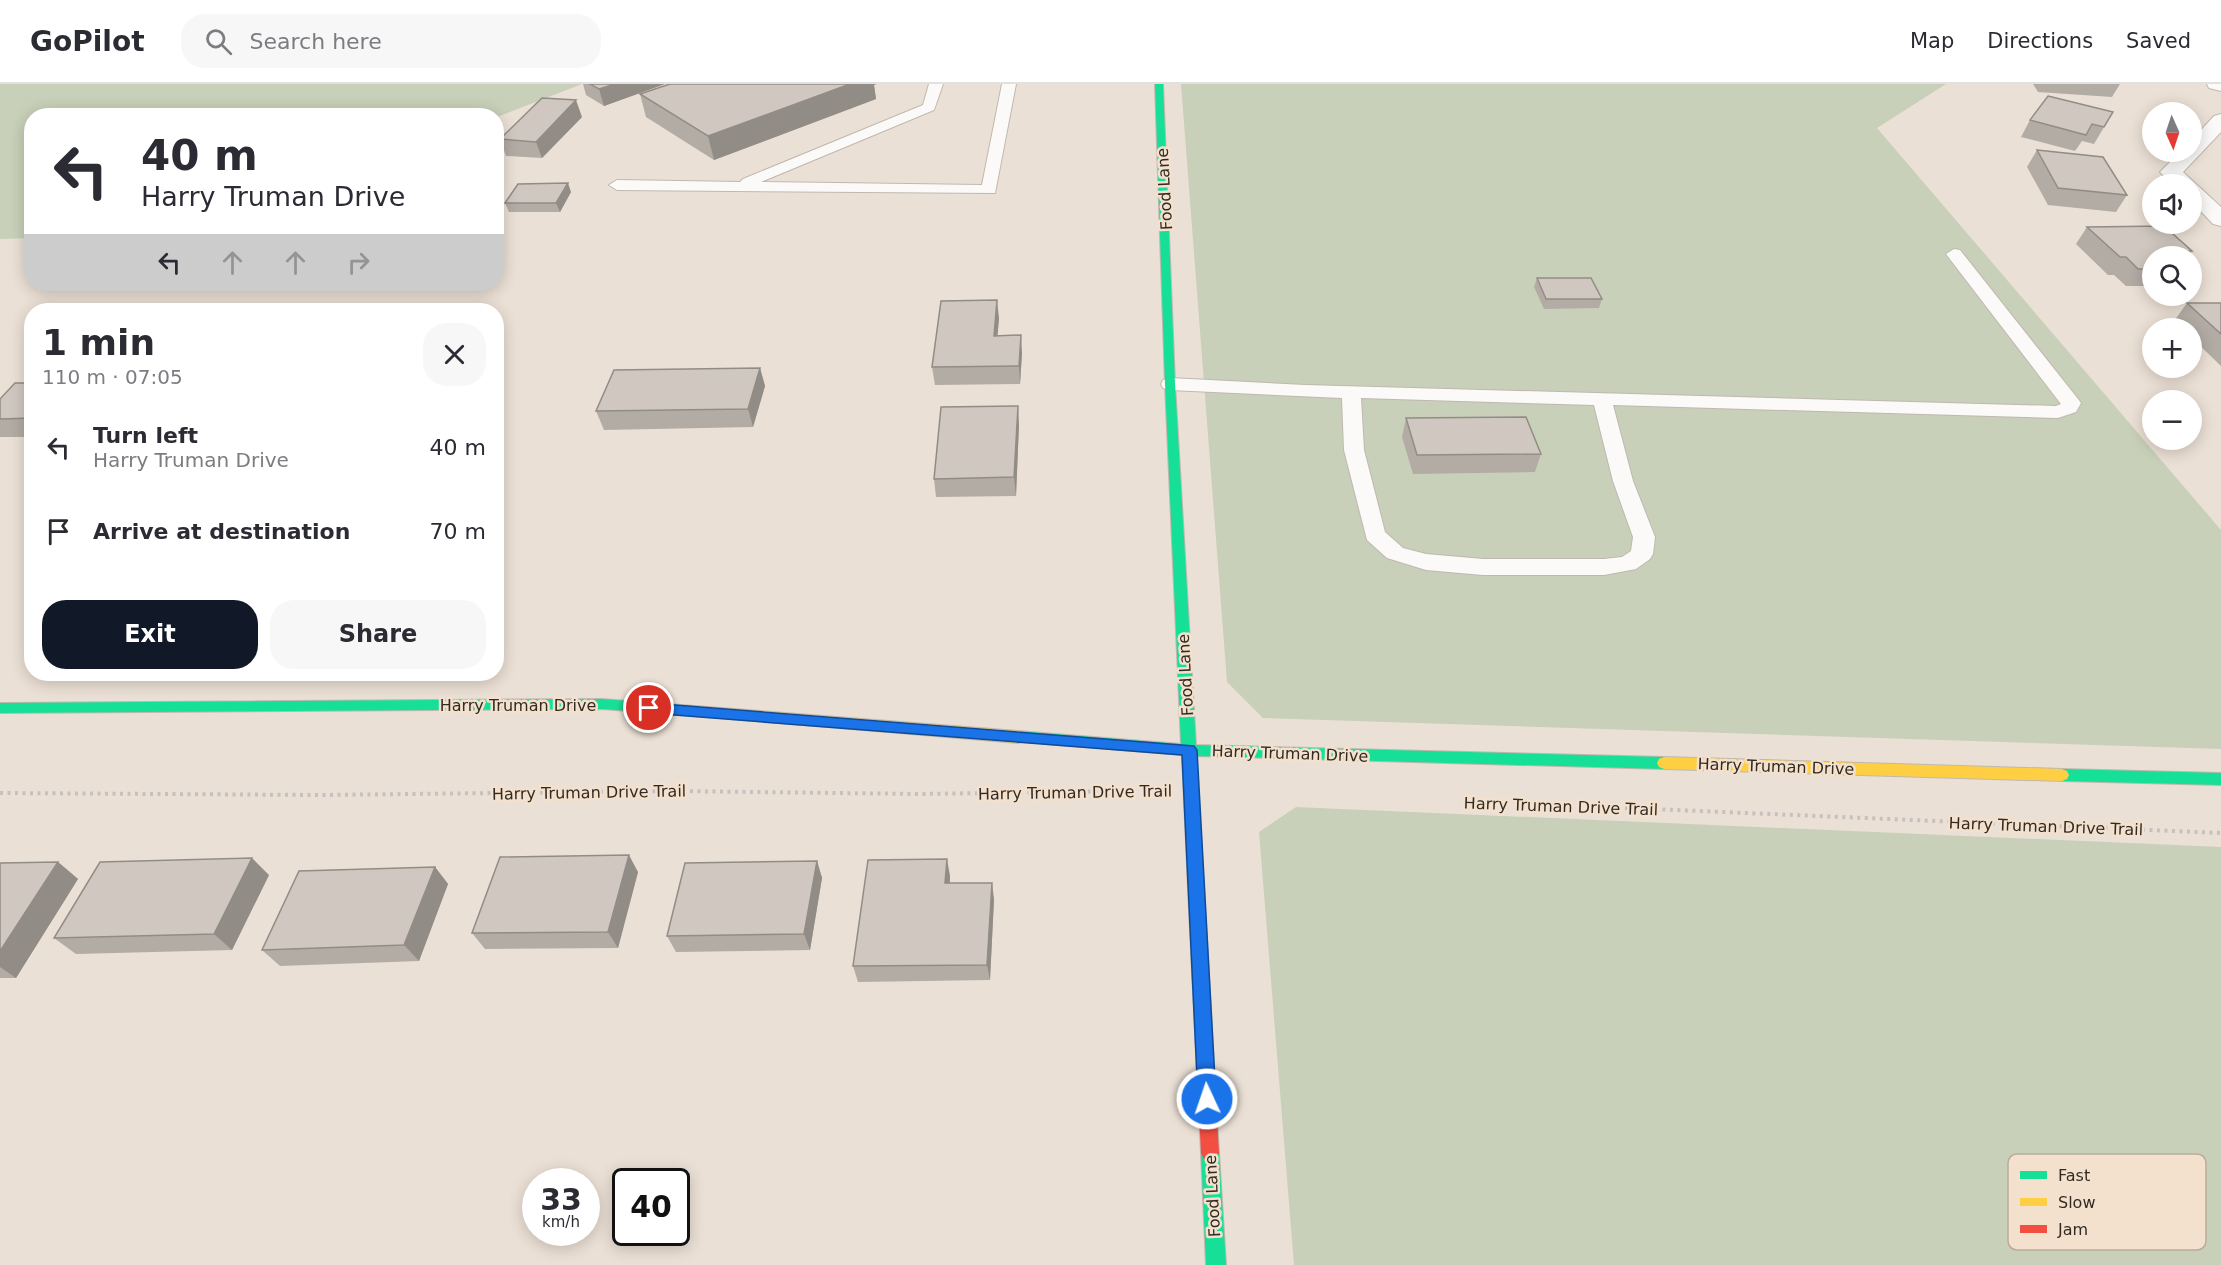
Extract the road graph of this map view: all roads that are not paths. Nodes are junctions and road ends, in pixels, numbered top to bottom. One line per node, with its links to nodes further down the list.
1 (936, 84): 11 (lane)
2 (1009, 84): 11 (lane)
3 (1159, 84): 15 (main road, Food Lane)
4 (2217, 84): 5 (street)
5 (2221, 86)
6 (2221, 120): 7 (street)
7 (2202, 140)
8 (2181, 162): 9 (street)
9 (2173, 174)
10 (617, 185): 11 (lane)
11 (737, 186)
12 (2202, 201): 13 (street)
13 (2221, 219)
14 (1954, 254): 17 (lane)
15 (1170, 384): 16 (lane); 19 (main road, Food Lane)
16 (1351, 392): 17 (lane); 17 (lane)
17 (1602, 399)
18 (0, 708): 19 (main road, Harry Truman Drive)
19 (1189, 750): 20 (main road, Harry Truman Drive); 21 (main road, Food Lane)
20 (2221, 779)
21 (1216, 1265)

